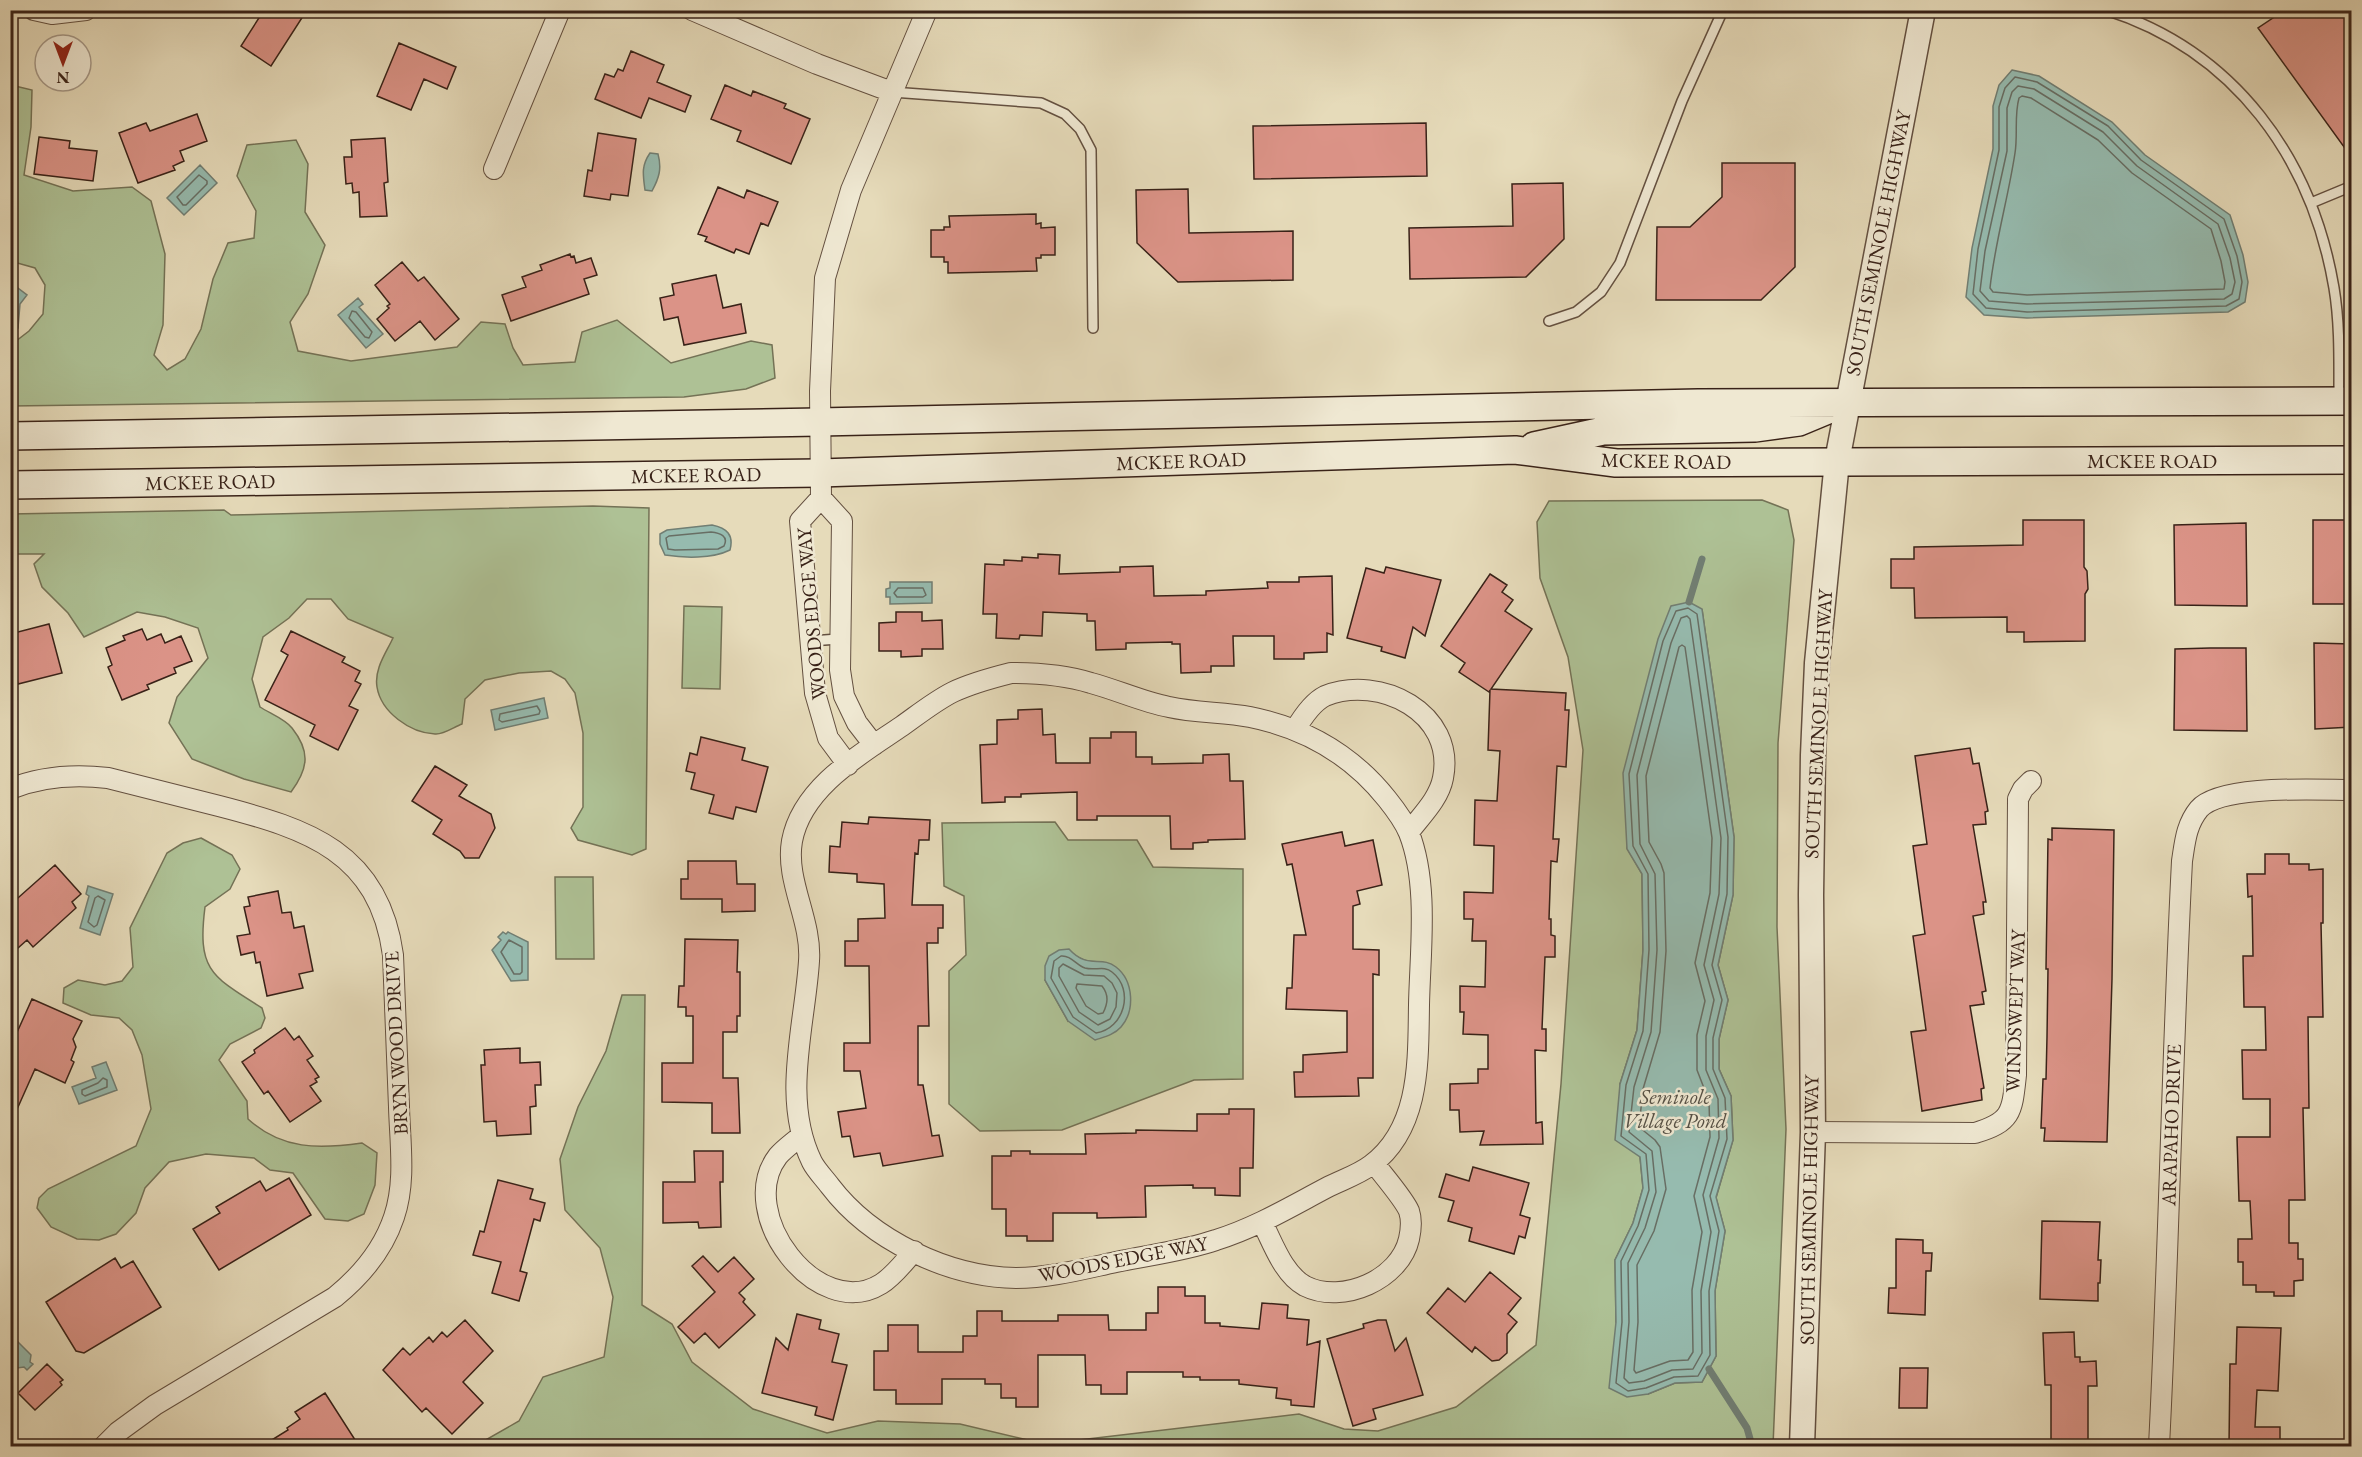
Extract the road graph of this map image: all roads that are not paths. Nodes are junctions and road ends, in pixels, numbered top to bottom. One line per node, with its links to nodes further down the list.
1 (34, 10): 2 (street)
2 (86, 10)
3 (560, 10): 10 (street)
4 (692, 10): 9 (street)
5 (927, 10): 9 (street)
6 (1723, 10): 13 (lane)
7 (1923, 10): 16 (street, SOUTH SEMINOLE HIGHWAY)
8 (2106, 10): 12 (lane)
9 (892, 92): 14 (lane); 17 (street)
10 (494, 169)
11 (2352, 186): 12 (lane)
12 (2311, 203): 15 (lane)
13 (1549, 321)
14 (1093, 328)
15 (2345, 401): 16 (main road)
16 (1847, 402): 17 (main road); 19 (main road); 21 (street, SOUTH SEMINOLE HIGHWAY)
17 (819, 434): 18 (main road); 23 (street)
18 (10, 436)
19 (1515, 450): 21 (main road, MCKEE ROAD); 23 (main road, MCKEE ROAD)
20 (2352, 460): 21 (main road, MCKEE ROAD)
21 (1837, 462): 33 (street, SOUTH SEMINOLE HIGHWAY)
22 (10, 485): 23 (main road, MCKEE ROAD)
23 (821, 485): 24 (street, WOODS EDGE WAY); 25 (street, WOODS EDGE WAY)
24 (838, 639): 25 (lane); 27 (street, WOODS EDGE WAY)
25 (811, 641): 28 (street, WOODS EDGE WAY)
26 (1295, 730): 27 (street, WOODS EDGE WAY); 32 (street, WOODS EDGE WAY); 32 (street)
27 (874, 745): 28 (street, WOODS EDGE WAY)
28 (848, 765): 34 (street, WOODS EDGE WAY)
29 (2031, 781): 33 (street, WINDSWEPT WAY)
30 (10, 789): 38 (street, BRYN WOOD DRIVE)
31 (2352, 790): 40 (street, ARAPAHO DRIVE)
32 (1409, 832): 35 (street, WOODS EDGE WAY)
33 (1813, 1132): 39 (street, SOUTH SEMINOLE HIGHWAY)
34 (802, 1135): 37 (street, WOODS EDGE WAY); 37 (street)
35 (1374, 1163): 36 (street, WOODS EDGE WAY); 36 (street)
36 (1262, 1222): 37 (street, WOODS EDGE WAY)
37 (914, 1251)
38 (104, 1446)
39 (1802, 1446)
40 (2159, 1446)

